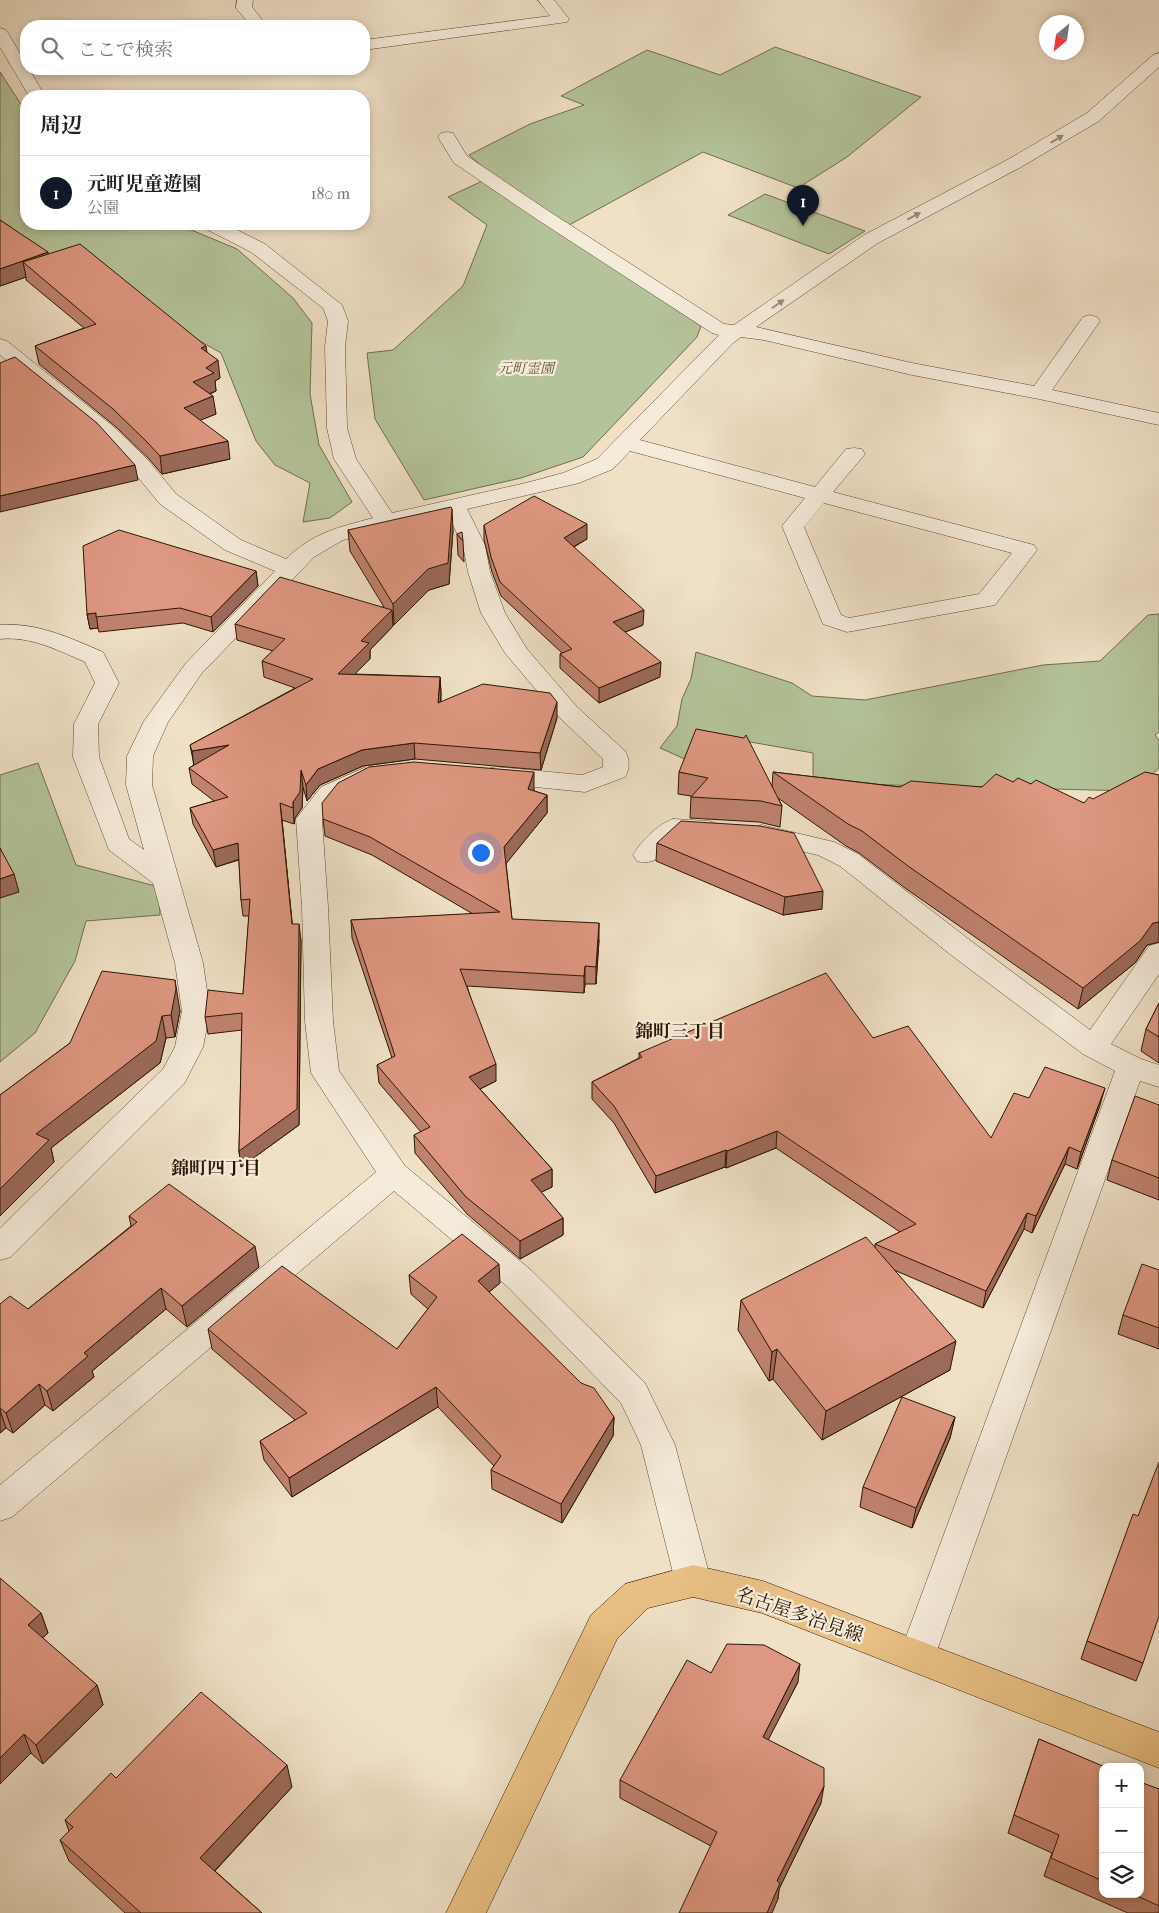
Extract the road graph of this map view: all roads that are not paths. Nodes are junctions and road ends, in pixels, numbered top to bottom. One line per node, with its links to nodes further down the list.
1 (245, 0): 3 (street)
2 (546, 0): 5 (street)
3 (254, 20)
4 (0, 33): 6 (street)
5 (370, 44)
6 (4, 50): 8 (street)
7 (1159, 58): 9 (street)
8 (20, 72)
9 (1154, 72): 15 (street, one-way to 9)
10 (22, 75): 11 (street)
11 (33, 90)
12 (447, 137): 15 (street)
13 (223, 230): 23 (street)
14 (1090, 321): 17 (street)
15 (738, 331): 17 (street); 19 (street)
16 (0, 345): 24 (street)
17 (1039, 393): 18 (street)
18 (1159, 419)
19 (625, 443): 21 (street); 22 (street)
20 (854, 454): 21 (street)
21 (819, 496): 21 (street)
22 (455, 507): 23 (street); 27 (street)
23 (386, 521): 24 (street)
24 (290, 569): 29 (street)
25 (0, 632): 29 (street)
26 (390, 772): 33 (street)
27 (472, 773)
28 (646, 855): 31 (street)
29 (167, 880): 34 (street)
30 (1159, 953): 31 (street)
31 (1093, 1047): 32 (street)
32 (1145, 1072): 37 (street)
33 (394, 1174): 35 (street); 36 (street)
34 (0, 1248)
35 (0, 1506)
36 (693, 1581): 37 (main road, 名古屋多治見線); 39 (main road, 名古屋多治見線)
37 (917, 1656): 38 (main road, 名古屋多治見線)
38 (1159, 1750)
39 (466, 1913)

